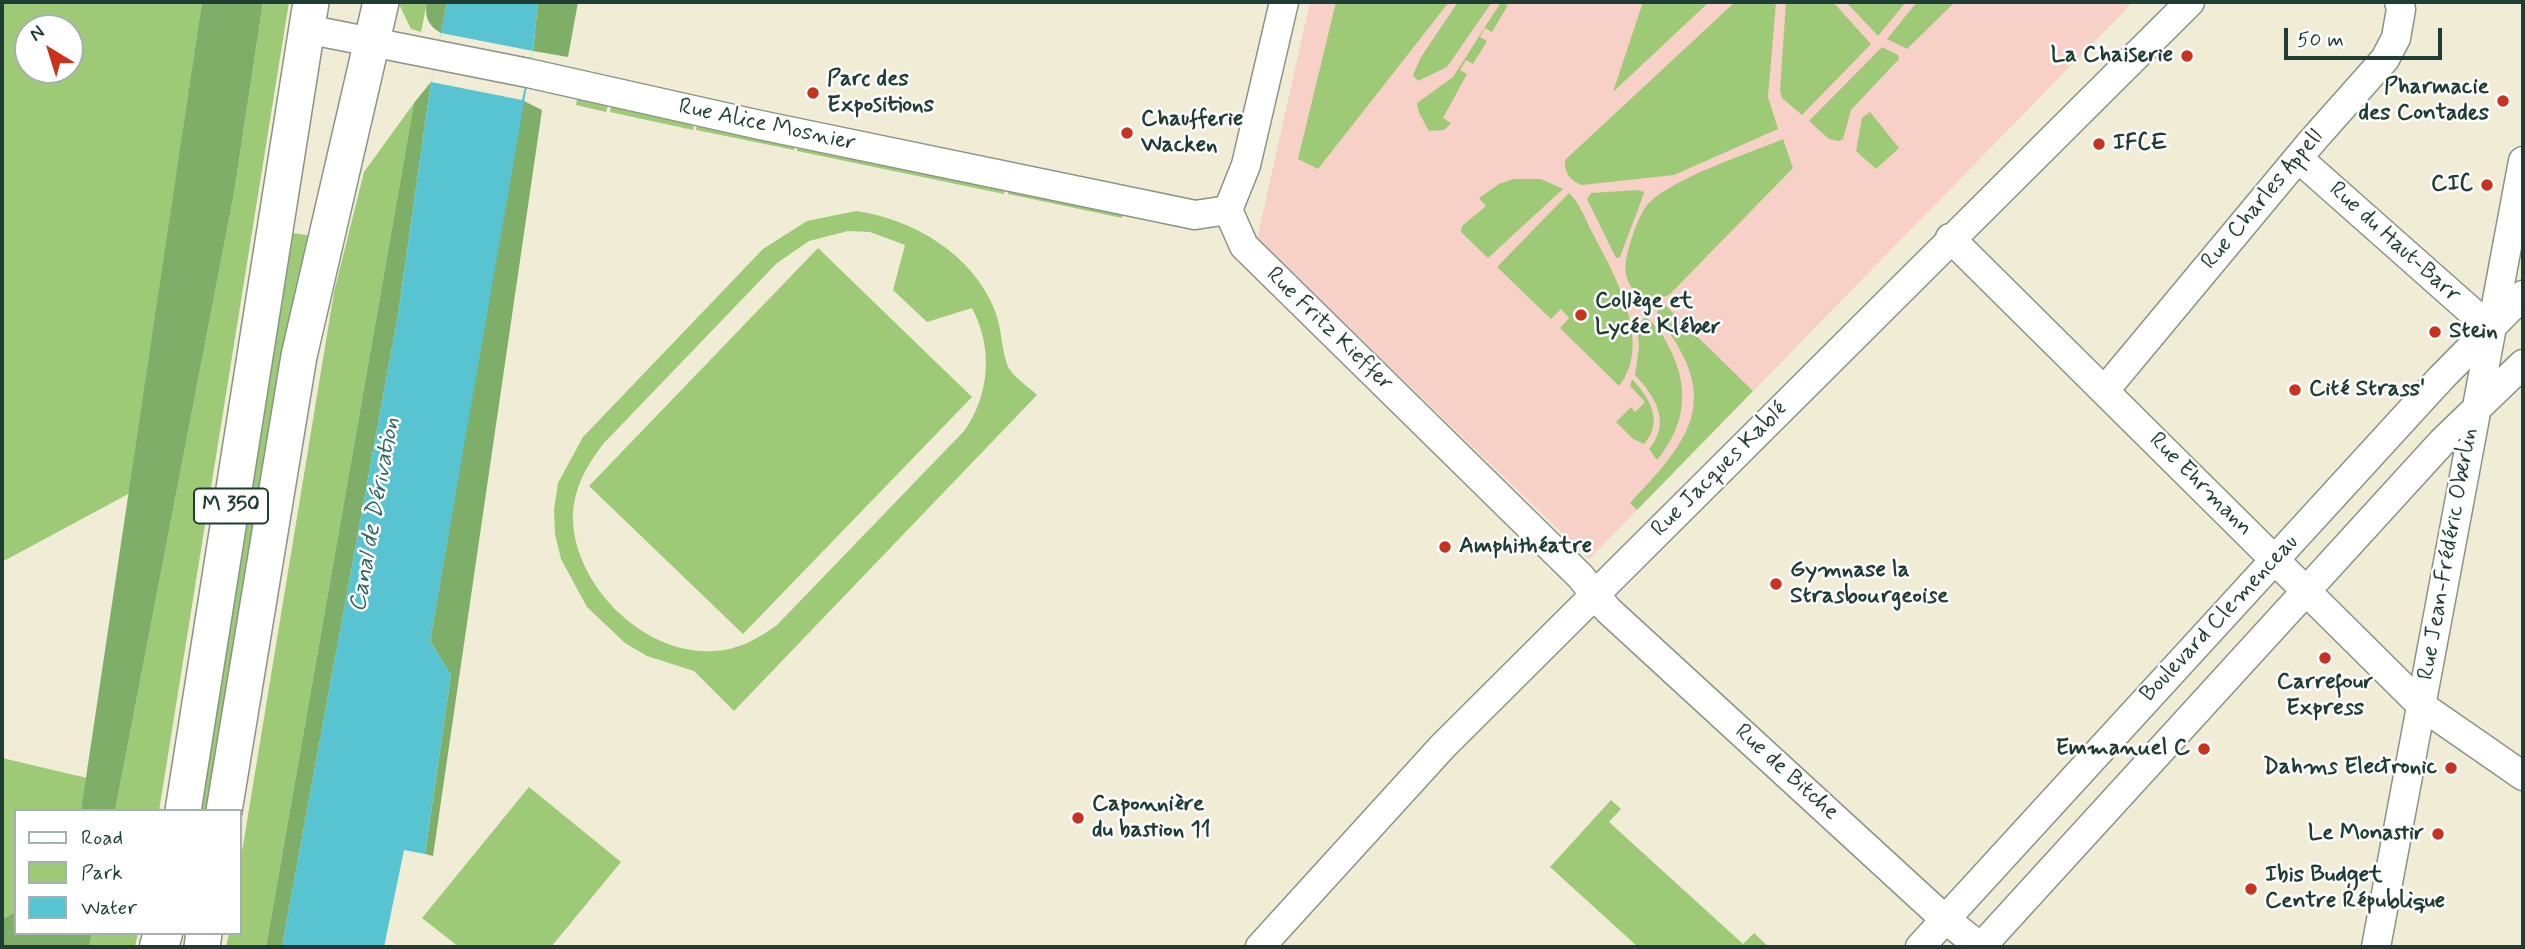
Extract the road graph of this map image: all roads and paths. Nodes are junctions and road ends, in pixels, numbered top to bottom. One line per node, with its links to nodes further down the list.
1 (381, 2): 6 (main road, M 350)
2 (1284, 2): 9 (street)
3 (2190, 2): 10 (street, Rue Jacques Kablé)
4 (2399, 2): 7 (street, Rue Charles Appell)
5 (308, 15): 6 (street, Rue Alice Mosnier); 21 (main road, M 350)
6 (373, 41): 9 (street, Rue Alice Mosnier); 22 (main road, M 350)
7 (2298, 159): 12 (street, Rue du Haut-Barr); 14 (street, Rue Charles Appell)
8 (2523, 161): 12 (street, Rue Jean-Frédéric Oberlin)
9 (1228, 210): 18 (street, Rue Fritz Kieffer)
10 (1950, 238): 14 (street, Rue Ehrmann); 18 (street, Rue Jacques Kablé)
11 (2523, 295): 12 (street, Boulevard Clemenceau)
12 (2490, 328): 15 (street, Rue Jean-Frédéric Oberlin); 16 (street, Boulevard Clemenceau)
13 (2523, 364): 15 (street, Boulevard Clemenceau)
14 (2105, 390): 16 (street, Rue Ehrmann)
15 (2476, 407): 17 (street, Boulevard Clemenceau); 19 (street, Rue Jean-Frédéric Oberlin)
16 (2275, 560): 17 (street, Rue Ehrmann); 23 (street, Boulevard Clemenceau)
17 (2306, 590): 19 (street, Rue Ehrmann); 26 (street, Boulevard Clemenceau)
18 (1595, 595): 23 (street, Rue de Bitche); 24 (street, Rue Jacques Kablé)
19 (2422, 706): 20 (street, Rue Ehrmann); 27 (street, Rue Jean-Frédéric Oberlin)
20 (2523, 776)
21 (183, 809)
22 (224, 809)
23 (1946, 919): 25 (street, Boulevard Clemenceau); 26 (street, Rue de Bitche)
24 (1259, 947)
25 (1920, 947)
26 (1980, 947)
27 (2376, 947)

